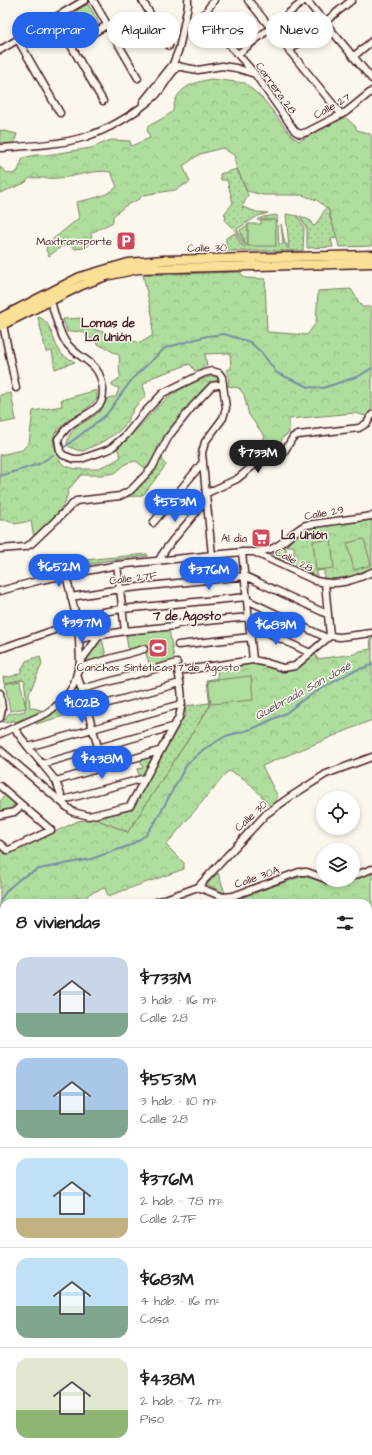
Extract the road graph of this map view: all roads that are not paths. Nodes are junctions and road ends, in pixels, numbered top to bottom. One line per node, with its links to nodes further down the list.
1 (85, 0): 9 (street)
2 (93, 0): 15 (street)
3 (142, 0): 10 (street)
4 (188, 0): 30 (street)
5 (214, 0): 28 (street, Carrera 28)
6 (248, 0): 14 (street)
7 (306, 0): 11 (street); 12 (street)
8 (352, 0): 13 (street)
9 (65, 12)
10 (149, 12)
11 (290, 12)
12 (316, 12)
13 (333, 15)
14 (266, 21)
15 (107, 25): 16 (street)
16 (99, 30)
17 (266, 31): 28 (street)
18 (333, 32): 29 (street)
19 (372, 41): 29 (street)
20 (12, 43): 26 (street)
21 (23, 48): 36 (street)
22 (72, 48): 35 (street)
23 (120, 48): 32 (street)
24 (287, 48): 27 (street)
25 (293, 48): 27 (street)
26 (0, 50)
27 (289, 51): 37 (street)
28 (238, 54): 31 (street, Carrera 28)
29 (353, 56): 33 (street)
30 (176, 65): 31 (street); 39 (street)
31 (255, 74): 38 (street, Carrera 28)
32 (138, 78)
33 (372, 79)
34 (372, 91): 37 (street, Calle 27)
35 (103, 101)
36 (60, 113)
37 (341, 114): 38 (street, Calle 27)
38 (300, 134)
39 (0, 148)
40 (372, 255): 42 (main road, Calle 30)
41 (372, 263): 42 (main road, Calle 30)
42 (50, 296): 43 (main road); 44 (street)
43 (1, 323): 45 (street)
44 (223, 384): 47 (street); 51 (street)
45 (16, 388)
46 (372, 416): 48 (street)
47 (203, 462): 48 (street); 50 (street)
48 (207, 494): 55 (street); 57 (street)
49 (372, 516): 52 (street, Calle 29)
50 (153, 523)
51 (0, 549)
52 (271, 549): 54 (street); 56 (street)
53 (242, 552): 54 (street, Calle 28); 55 (street, Calle 28); 61 (street)
54 (254, 552): 56 (street, Calle 28)
55 (212, 556): 57 (street, Calle 28)
56 (268, 558): 62 (street, Calle 28)
57 (159, 560): 58 (street, Calle 28)
58 (117, 565): 60 (street, Calle 28); 63 (street)
59 (372, 572): 62 (street, Calle 28)
60 (66, 575): 64 (street, Calle 28); 65 (street)
61 (245, 576): 63 (street, Calle 27F); 66 (street); 68 (street)
62 (325, 583): 68 (street)
63 (120, 589): 65 (street, Calle 27F); 67 (street)
64 (0, 592)
65 (71, 597): 69 (street)
66 (247, 598): 67 (street); 70 (street); 77 (street)
67 (122, 609): 69 (street); 73 (street)
68 (327, 614): 77 (street)
69 (76, 616): 78 (street)
70 (249, 617): 71 (street); 73 (street)
71 (250, 624): 76 (street); 82 (street)
72 (57, 629): 81 (street)
73 (125, 631): 75 (street)
74 (372, 633): 77 (street)
75 (99, 636): 78 (street); 85 (street)
76 (251, 637): 79 (street); 83 (street)
77 (328, 637): 82 (street)
78 (79, 639): 85 (street)
79 (178, 645)
80 (144, 649): 85 (street)
81 (0, 650)
82 (310, 653): 83 (street)
83 (253, 660): 86 (street)
84 (177, 663): 87 (street)
85 (78, 668): 87 (street); 93 (street)
86 (180, 683): 89 (street); 90 (street)
87 (82, 689): 90 (street)
88 (0, 693): 91 (street)
89 (182, 704): 92 (street); 94 (street)
90 (87, 709): 94 (street)
91 (0, 718)
92 (172, 727): 97 (street); 99 (street)
93 (14, 728): 95 (street); 96 (street)
94 (92, 729): 96 (street); 97 (street)
95 (1, 732)
96 (28, 747): 101 (street)
97 (98, 749): 101 (street); 102 (street)
98 (0, 750): 108 (street)
99 (159, 751): 102 (street); 103 (street)
100 (372, 757): 114 (street, Calle 30)
101 (42, 764): 104 (street)
102 (104, 768): 104 (street)
103 (145, 778): 106 (street); 108 (street)
104 (56, 781): 106 (street)
105 (0, 786): 107 (street)
106 (63, 800): 108 (street)
107 (22, 805): 109 (street); 110 (street)
108 (66, 807)
109 (0, 814)
110 (0, 844)
111 (372, 869): 112 (street)
112 (360, 873)
113 (316, 875): 114 (street, Calle 30A)
114 (198, 887): 115 (street, Calle 30)
115 (165, 899)

